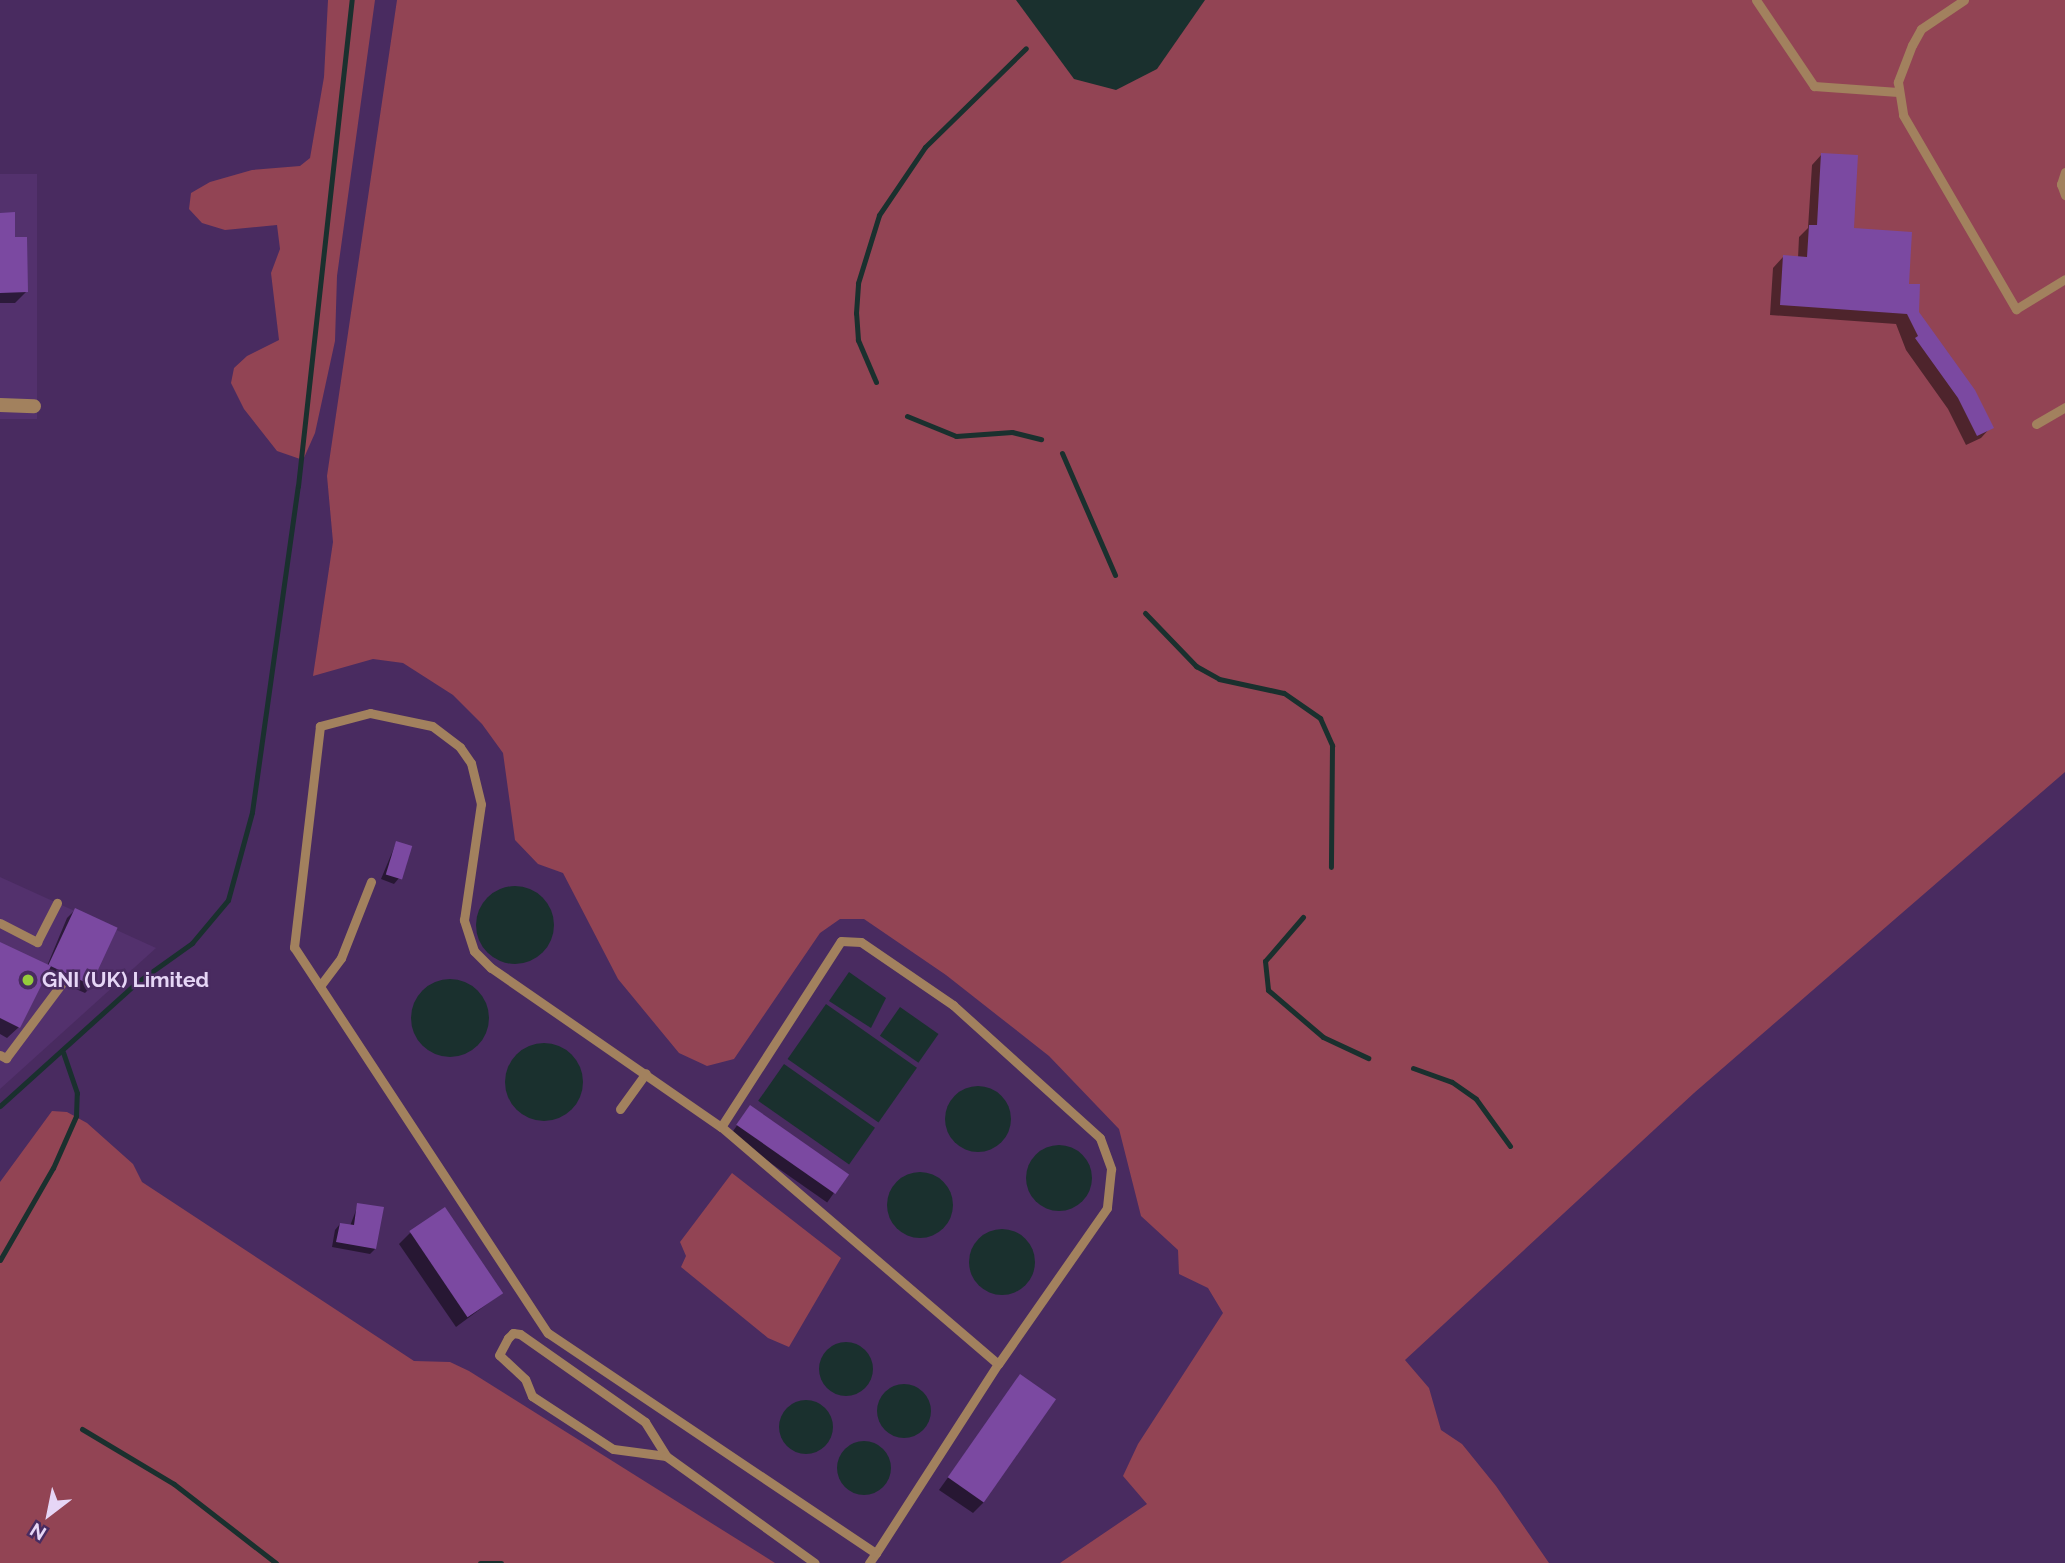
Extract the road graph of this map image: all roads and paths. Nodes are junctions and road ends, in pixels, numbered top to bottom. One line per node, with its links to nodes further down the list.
1 (1756, 0): 3 (lane)
2 (1964, 0): 3 (lane)
3 (1898, 92): 6 (lane)
4 (2065, 172): 5 (lane)
5 (2065, 195)
6 (2065, 279)
7 (0, 405): 8 (street)
8 (34, 406)
9 (2065, 407): 10 (lane)
10 (2036, 424)
11 (371, 881): 15 (lane)
12 (57, 903): 13 (lane)
13 (0, 923)
14 (65, 979): 16 (lane)
15 (320, 986): 17 (lane); 22 (lane)
16 (0, 1055)
17 (646, 1073): 18 (lane); 19 (lane)
18 (620, 1109)
19 (721, 1127): 20 (lane); 20 (lane)
20 (998, 1364): 22 (lane)
21 (666, 1456): 21 (lane); 23 (lane)
22 (876, 1553): 24 (lane)
23 (815, 1563)
24 (869, 1563)

